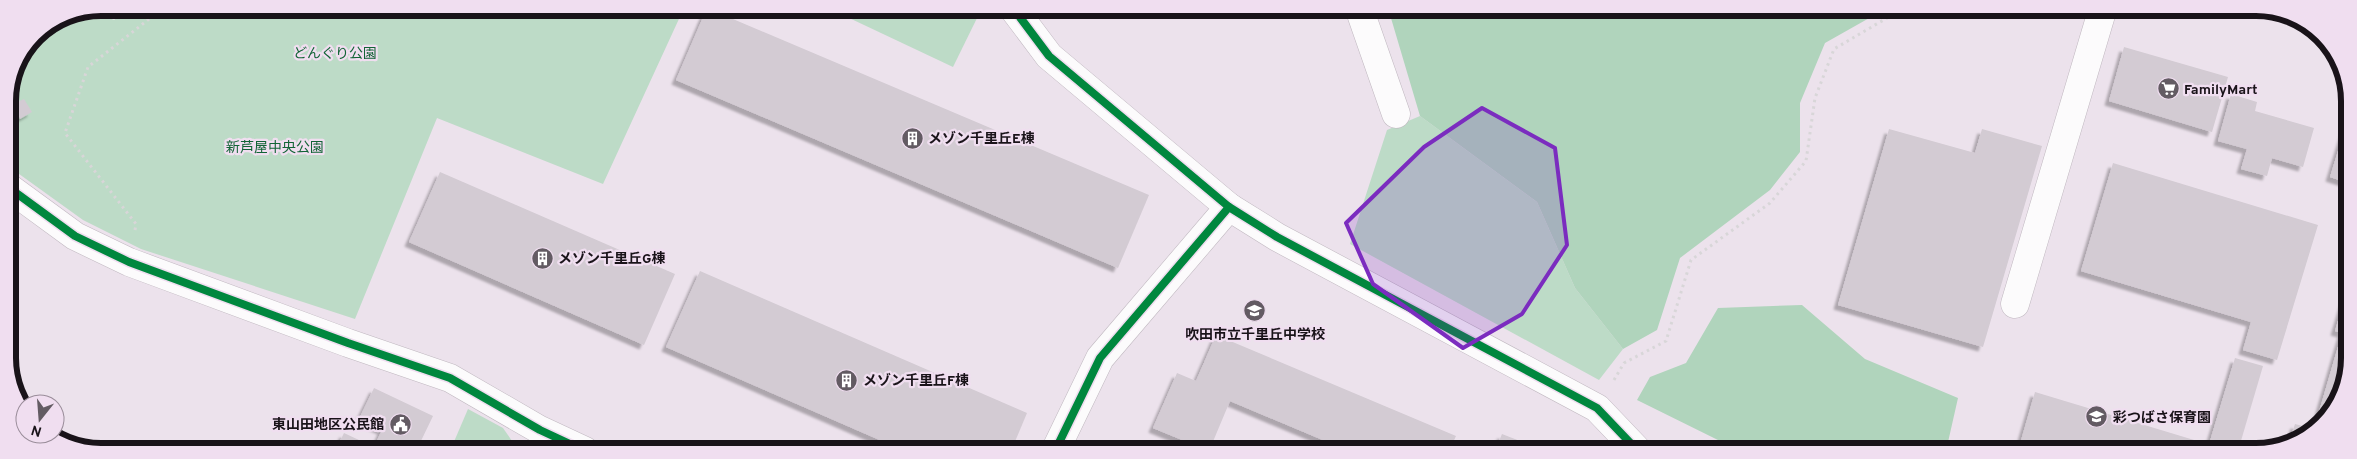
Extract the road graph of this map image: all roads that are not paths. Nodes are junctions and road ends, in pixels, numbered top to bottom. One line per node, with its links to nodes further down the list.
1 (1019, 16): 6 (street)
2 (1362, 16): 4 (street)
3 (2101, 16): 7 (street)
4 (1396, 114)
5 (16, 192): 8 (street)
6 (1229, 207): 9 (street); 10 (street)
7 (2015, 304)
8 (541, 441)
9 (1059, 443)
10 (1630, 443)

